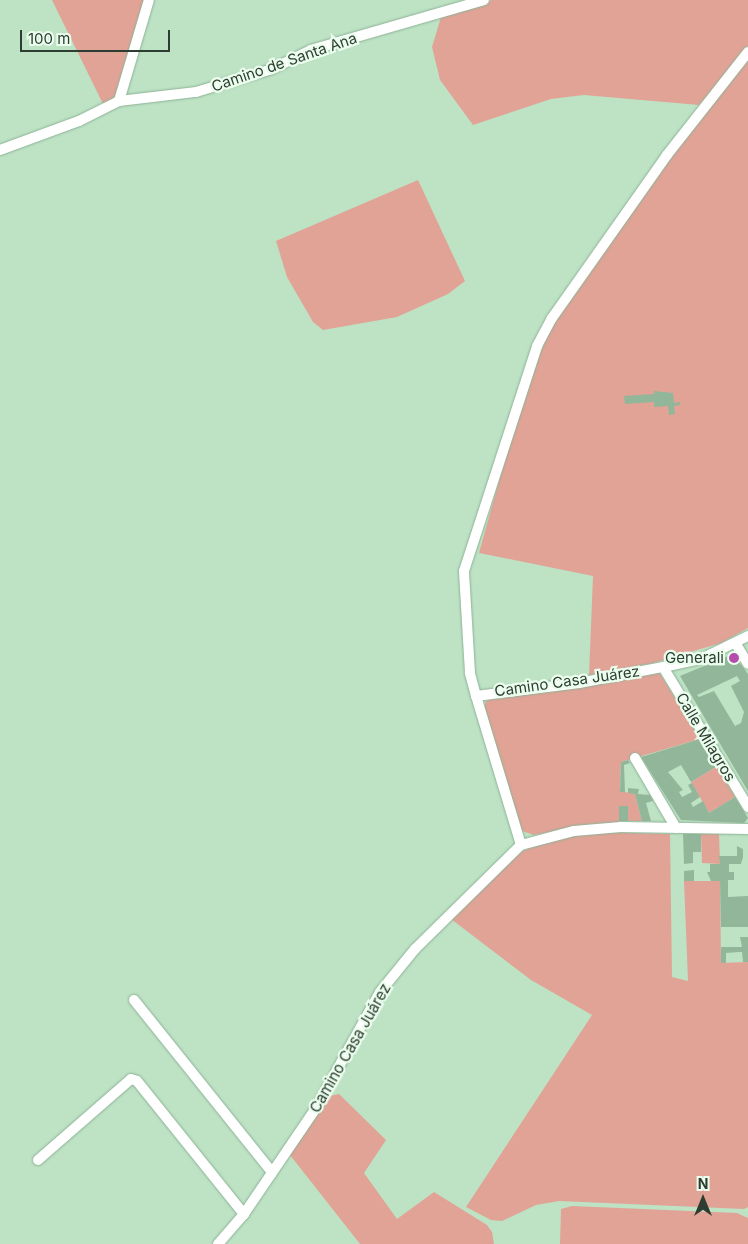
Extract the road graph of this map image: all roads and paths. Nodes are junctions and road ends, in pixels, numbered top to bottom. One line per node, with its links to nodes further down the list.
1 (149, 0): 4 (street)
2 (484, 0): 4 (street, Camino de Santa Ana)
3 (748, 52): 10 (street)
4 (119, 101): 5 (street, Camino de Santa Ana)
5 (0, 150)
6 (748, 636): 7 (street, Camino Casa Juárez)
7 (736, 644): 8 (street); 9 (street, Camino Casa Juárez)
8 (748, 664)
9 (663, 667): 10 (street, Camino Casa Juárez); 12 (street, Calle Milagros)
10 (476, 696): 15 (street, Camino Casa Juárez)
11 (635, 758): 13 (street)
12 (748, 807)
13 (676, 828): 14 (street); 15 (street)
14 (748, 828)
15 (521, 844): 18 (street, Camino Casa Juárez)
16 (134, 1000): 18 (street)
17 (38, 1160): 19 (street)
18 (272, 1172): 19 (street, Camino Casa Juárez)
19 (244, 1214): 20 (street, Camino Casa Juárez)
20 (218, 1244)

